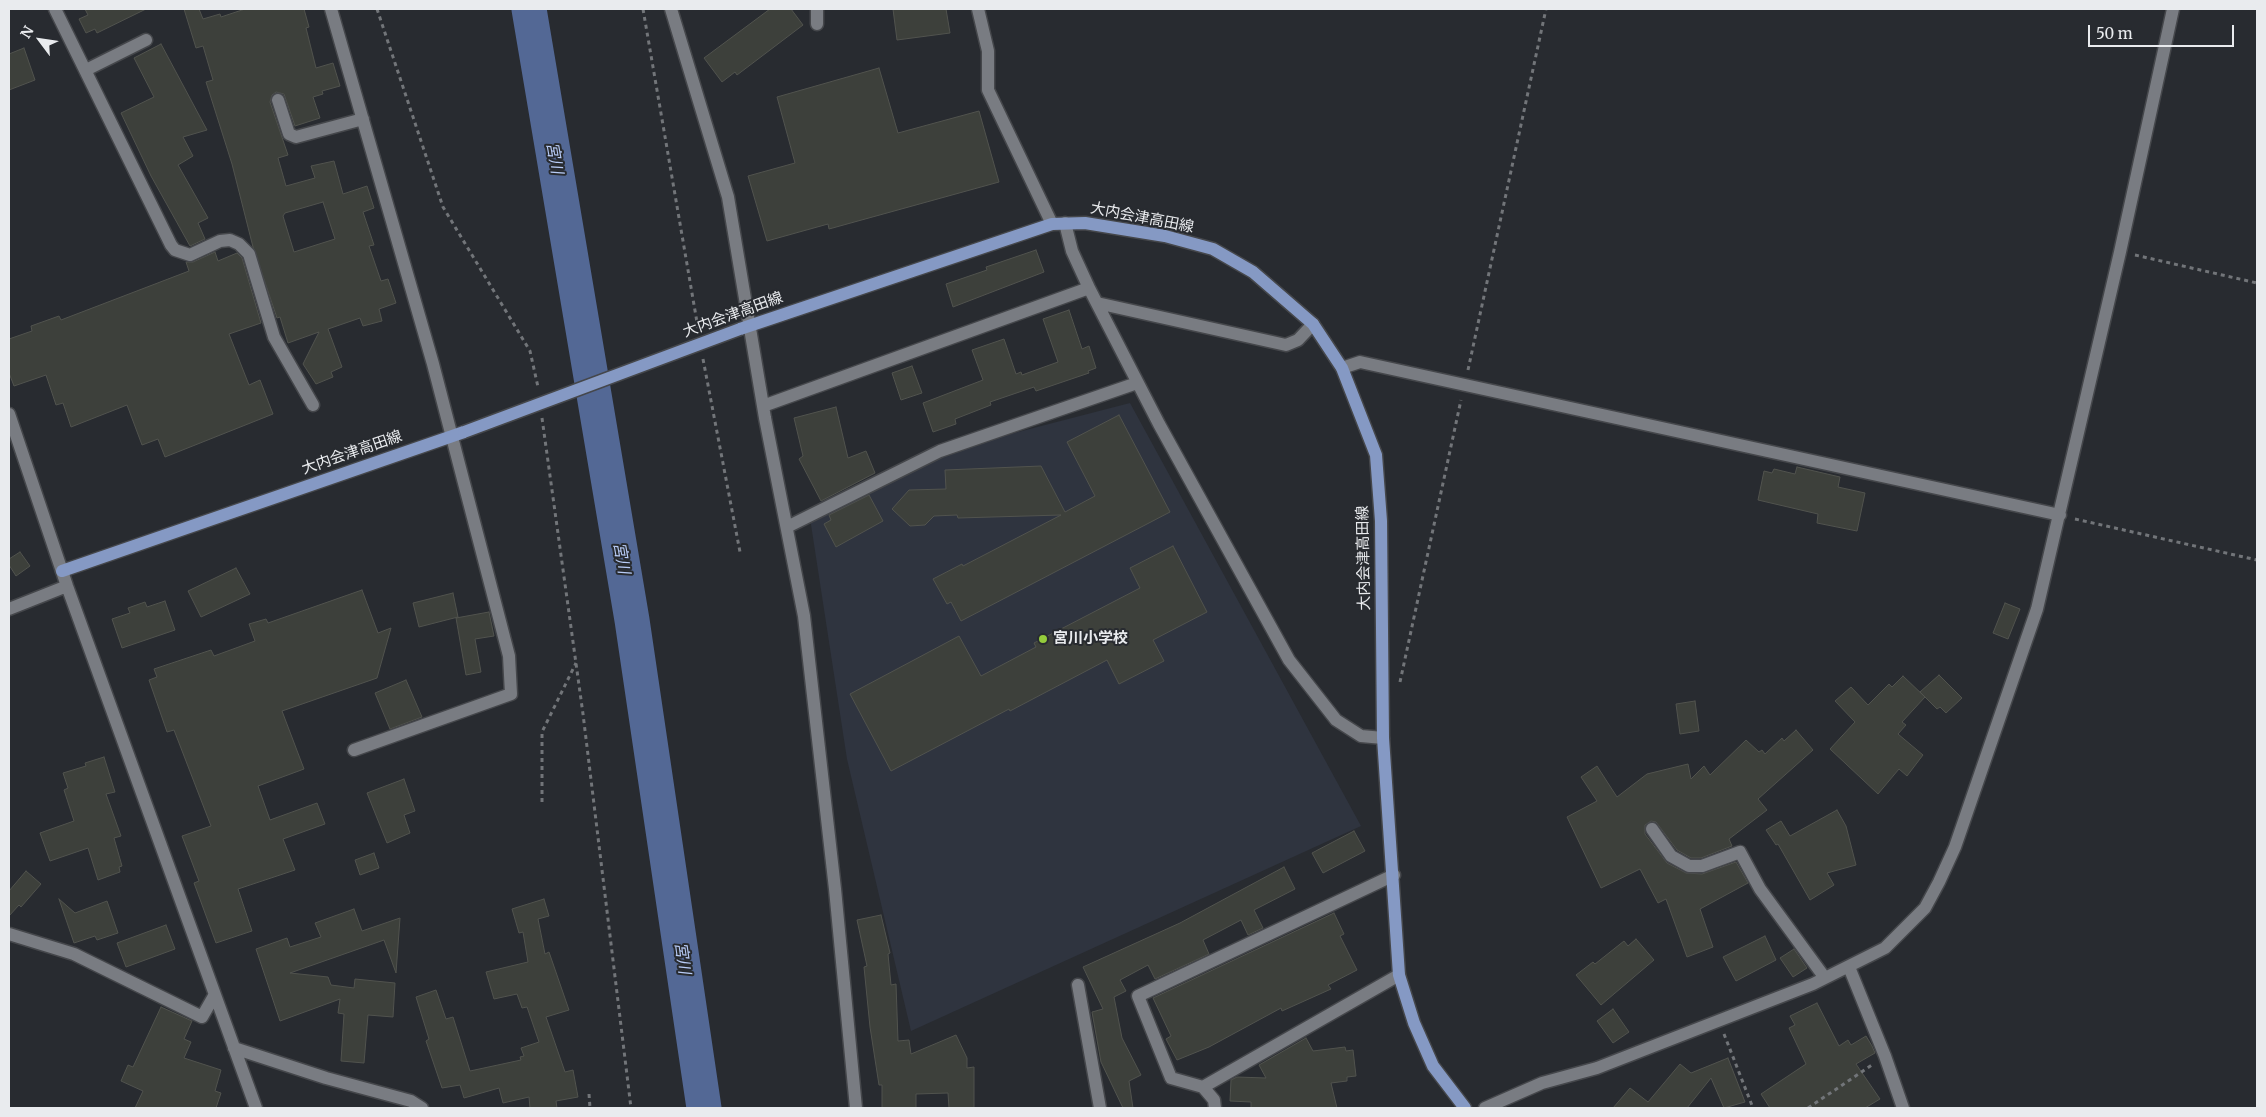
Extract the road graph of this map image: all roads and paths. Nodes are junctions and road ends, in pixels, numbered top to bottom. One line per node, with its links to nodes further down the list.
1 (55, 9): 12 (street)
2 (331, 9): 14 (street)
3 (377, 9): 27 (path)
4 (643, 9): 22 (path)
5 (671, 9): 21 (street)
6 (817, 9): 10 (street)
7 (978, 9): 15 (street)
8 (1546, 9): 26 (path)
9 (2173, 9): 16 (street)
10 (817, 24)
11 (146, 40): 12 (street)
12 (86, 70): 28 (street)
13 (278, 100): 14 (street)
14 (362, 119): 32 (street)
15 (1058, 223): 18 (street); 20 (main road, 大内会津高田線); 21 (main road, 大内会津高田線)
16 (2120, 252): 17 (path); 33 (street)
17 (2257, 283)
18 (1089, 288): 19 (street); 29 (street)
19 (1097, 303): 20 (street); 25 (street)
20 (1314, 324): 24 (main road, 大内会津高田線)
21 (745, 327): 29 (street); 32 (main road, 大内会津高田線, bridge)
22 (699, 336)
23 (702, 355): 35 (path)
24 (1342, 368): 26 (street); 42 (main road, 大内会津高田線)
25 (1137, 383): 34 (street); 42 (street)
26 (1464, 385): 33 (street); 41 (path)
27 (538, 392)
28 (313, 405)
29 (763, 406): 34 (street)
30 (541, 412): 40 (path)
31 (9, 414): 37 (street)
32 (451, 436): 37 (main road, 大内会津高田線); 43 (street)
33 (2060, 515): 36 (path); 48 (street)
34 (787, 527): 62 (street)
35 (740, 552)
36 (2257, 560)
37 (62, 571): 38 (street)
38 (67, 586): 39 (street); 52 (street)
39 (9, 609)
40 (576, 662): 44 (path); 61 (path)
41 (1399, 686)
42 (1383, 738): 46 (main road, 大内会津高田線)
43 (354, 750)
44 (542, 802)
45 (1652, 829): 50 (street)
46 (1394, 875): 49 (main road, 大内会津高田線); 56 (street)
47 (9, 934): 52 (street)
48 (1849, 966): 50 (street); 55 (street)
49 (1399, 975): 56 (street); 65 (main road, 大内会津高田線)
50 (1825, 978): 53 (street)
51 (1078, 984): 63 (street)
52 (214, 996): 54 (street)
53 (1719, 1021): 66 (street); 67 (path)
54 (234, 1048): 58 (street); 59 (street)
55 (1885, 1056): 68 (path); 69 (street)
56 (1203, 1087): 64 (street)
57 (589, 1094): 60 (path)
58 (256, 1108)
59 (422, 1108)
60 (590, 1108)
61 (631, 1108)
62 (856, 1108)
63 (1100, 1108)
64 (1215, 1108)
65 (1465, 1108)
66 (1486, 1108)
67 (1753, 1108)
68 (1808, 1108)
69 (1902, 1108)

